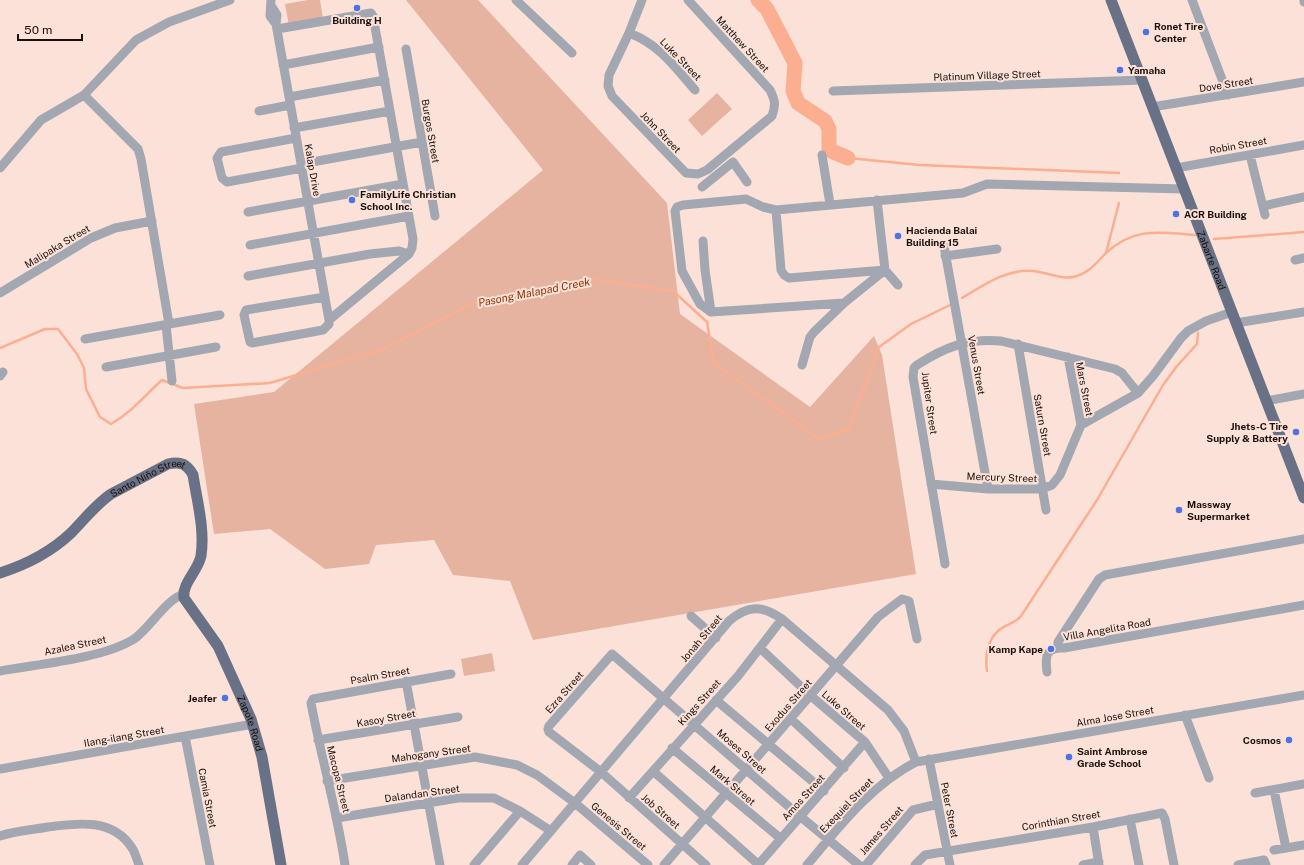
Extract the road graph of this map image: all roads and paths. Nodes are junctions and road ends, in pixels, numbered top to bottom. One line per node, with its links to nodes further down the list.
1 (230, 0): 19 (street)
2 (642, 0): 9 (street, John Street)
3 (688, 0): 22 (street, Matthew Street)
4 (1110, 0): 15 (main road, Zabarte Road)
5 (1192, 0): 20 (street)
6 (520, 2): 12 (street)
7 (271, 3): 8 (street, Kalap Drive)
8 (276, 26): 10 (street); 13 (street, Kalap Drive)
9 (629, 33): 17 (street, Luke Street); 32 (street, John Street)
10 (379, 47): 13 (street); 14 (street)
11 (406, 49): 28 (street, Burgos Street)
12 (572, 53)
13 (283, 64): 21 (street, Kalap Drive)
14 (385, 80): 21 (street); 25 (street)
15 (1142, 80): 18 (street, Platinum Village Street); 23 (main road, Zabarte Road)
16 (1304, 82): 20 (street, Dove Street)
17 (695, 90)
18 (833, 91)
19 (84, 95): 36 (street); 50 (street)
20 (1228, 95): 23 (street, Dove Street)
21 (290, 101): 24 (street); 26 (street, Kalap Drive)
22 (775, 107): 32 (street, John Street)
23 (1152, 107): 37 (main road, Zabarte Road)
24 (259, 111)
25 (390, 111): 26 (street); 30 (street)
26 (294, 128): 27 (street, Kalap Drive)
27 (296, 138): 35 (street, Kalap Drive); 35 (street)
28 (422, 142): 30 (street); 49 (street, Burgos Street)
29 (1304, 144): 31 (street, Robin Street)
30 (397, 147): 35 (street); 39 (street)
31 (1250, 154): 37 (street, Robin Street); 42 (street)
32 (725, 155): 34 (street)
33 (822, 155): 45 (street)
34 (733, 162): 38 (street); 40 (street)
35 (301, 166): 44 (street, Kalap Drive)
36 (0, 168)
37 (1176, 168): 41 (main road, Zabarte Road)
38 (747, 182)
39 (404, 184): 44 (street); 48 (street)
40 (702, 187)
41 (1184, 189): 43 (street); 68 (main road, Zabarte Road)
42 (1304, 197)
43 (877, 200): 45 (street); 59 (street)
44 (308, 202): 47 (street); 51 (street, Kalap Drive)
45 (830, 204): 46 (street)
46 (776, 210): 59 (street); 65 (street)
47 (248, 212)
48 (409, 216): 51 (street); 56 (street)
49 (435, 216)
50 (152, 221): 62 (street, Malipaka Street); 70 (street)
51 (313, 233): 53 (street); 58 (street, Kalap Drive)
52 (703, 241): 65 (street)
53 (250, 245)
54 (944, 246): 57 (street, Venus Street)
55 (997, 248): 57 (street)
56 (409, 254): 58 (street); 69 (street)
57 (945, 256): 72 (street, Venus Street)
58 (319, 263): 60 (street); 63 (street, Kalap Drive)
59 (885, 270): 61 (street); 64 (street)
60 (248, 276)
61 (898, 285)
62 (0, 293)
63 (325, 297): 69 (street, Kalap Drive); 69 (street)
64 (844, 303): 65 (street); 77 (street)
65 (711, 312)
66 (1304, 312): 68 (street)
67 (220, 315): 70 (street)
68 (1234, 318): 80 (street); 82 (main road, Zabarte Road)
69 (329, 320)
70 (167, 324): 71 (street); 75 (street)
71 (85, 339)
72 (962, 342): 73 (street, Jupiter Street); 84 (street, Jupiter Street); 85 (street, Venus Street)
73 (1018, 344): 76 (street, Jupiter Street); 86 (street, Saturn Street)
74 (216, 347): 75 (street)
75 (170, 356): 78 (street); 79 (street)
76 (1068, 357): 80 (street, Jupiter Street); 83 (street, Mars Street)
77 (802, 365)
78 (106, 366)
79 (172, 381)
80 (1138, 393): 83 (street)
81 (1304, 394): 82 (street)
82 (1266, 401): 87 (main road, Zabarte Road)
83 (1081, 425): 86 (street, Mercury Street)
84 (931, 484): 85 (street, Mercury Street); 90 (street, Jupiter Street)
85 (988, 489): 86 (street, Mercury Street)
86 (1042, 489): 88 (street, Saturn Street)
87 (1304, 498)
88 (1046, 510)
89 (1304, 539): 98 (street, Villa Angelita Road)
90 (945, 564)
91 (0, 572): 92 (main road, Santo Niño Street)
92 (184, 594): 102 (street, Azalea Street); 114 (main road, Zapote Road)
93 (1304, 605): 98 (street, Villa Angelita Road)
94 (691, 616): 96 (street)
95 (782, 619): 96 (street, Jonah Street); 99 (street, Kings Street); 101 (street, Jonah Street)
96 (716, 638): 108 (street, Jonah Street)
97 (917, 639): 101 (street, Exodus Street)
98 (1058, 647): 103 (street)
99 (761, 649): 107 (street, Luke Street); 110 (street, Kings Street)
100 (612, 654): 108 (street, Moses Street); 129 (street, Ezra Street)
101 (837, 666): 107 (street, Exodus Street); 123 (street, Jonah Street)
102 (0, 671)
103 (1046, 672)
104 (451, 674): 105 (street, Psalm Street)
105 (406, 681): 109 (street, Psalm Street); 115 (street)
106 (1304, 695): 111 (street, Alma Jose Street)
107 (811, 696): 113 (street, Exodus Street); 119 (street, Luke Street)
108 (665, 698): 116 (street, Moses Street); 129 (street, Jonah Street)
109 (313, 699): 118 (street, Macopa Street)
110 (716, 700): 116 (street, Kings Street); 120 (street)
111 (1185, 715): 122 (street, Alma Jose Street); 131 (street)
112 (458, 717): 115 (street, Kasoy Street)
113 (791, 719): 120 (street, Exodus Street); 125 (street)
114 (253, 724): 117 (street, Ilang-ilang Street); 160 (main road, Zapote Road)
115 (415, 724): 118 (street, Kasoy Street); 124 (street)
116 (694, 724): 121 (street, Kings Street); 127 (street, Moses Street)
117 (184, 736): 126 (street, Ilang-ilang Street); 159 (street, Camia Street)
118 (318, 740): 132 (street, Macopa Street)
119 (865, 742): 125 (street, Amos Street); 130 (street, Luke Street)
120 (768, 745): 127 (street, Exodus Street); 135 (street)
121 (672, 748): 128 (street, Kings Street); 137 (street, Mark Street)
122 (929, 759): 123 (street, Exequiel Street); 141 (street, Peter Street)
123 (916, 762): 130 (street, Exequiel Street)
124 (421, 764): 132 (street, Mahogany Street); 139 (street); 140 (street, Mahogany Street)
125 (844, 768): 135 (street, Amos Street)
126 (0, 769)
127 (747, 770): 137 (street, Exodus Street); 143 (street, Moses Street)
128 (652, 771): 138 (street, Kings Street); 145 (street)
129 (602, 772): 138 (street, Job Street); 140 (street, Jonah Street)
130 (889, 778): 151 (street, Exequiel Street)
131 (1209, 778)
132 (327, 781): 144 (street, Macopa Street)
133 (1304, 784): 134 (street)
134 (1274, 790): 136 (street); 154 (street)
135 (824, 791): 143 (street, Amos Street)
136 (1255, 793)
137 (726, 794): 145 (street, Exodus Street); 150 (street, Mark Street)
138 (629, 798): 152 (street, Job Street)
139 (428, 803): 142 (street, Dalandan Street); 144 (street, Dalandan Street); 162 (street)
140 (575, 803): 148 (street, Jonah Street); 167 (street, Genesis Street)
141 (938, 804): 155 (street, Peter Street); 173 (street, James Street)
142 (520, 811): 148 (street, Dalandan Street); 163 (street)
143 (801, 817): 150 (street, Amos Street); 151 (street, Moses Street)
144 (337, 818): 161 (street, Macopa Street)
145 (706, 818): 152 (street, Exodus Street); 170 (street)
146 (1130, 819): 147 (street, Corinthian Street); 177 (street); 178 (street, Corinthian Street)
147 (1093, 827): 155 (street, Corinthian Street); 157 (street)
148 (551, 831): 164 (street, Jonah Street)
149 (0, 836): 158 (street)
150 (780, 838): 170 (street, Amos Street)
151 (828, 840): 171 (street, Exequiel Street); 172 (street, Moses Street)
152 (683, 844): 168 (street, Exodus Street); 169 (street, Job Street)
153 (1304, 845): 154 (street)
154 (1286, 848): 156 (street)
155 (947, 850): 174 (street, Corinthian Street); 175 (street, Peter Street)
156 (1274, 850)
157 (1099, 864): 176 (street)
158 (138, 865)
159 (210, 865)
160 (281, 865)
161 (345, 865)
162 (440, 865)
163 (474, 865)
164 (522, 865)
165 (572, 865): 166 (street)
166 (591, 865)
167 (648, 865)
168 (664, 865)
169 (706, 865)
170 (758, 865)
171 (807, 865)
172 (859, 865)
173 (866, 865)
174 (915, 865)
175 (950, 865)
176 (1083, 865)
177 (1139, 865)
178 (1174, 865)
179 (1238, 865): 180 (street)
180 (1266, 865)

